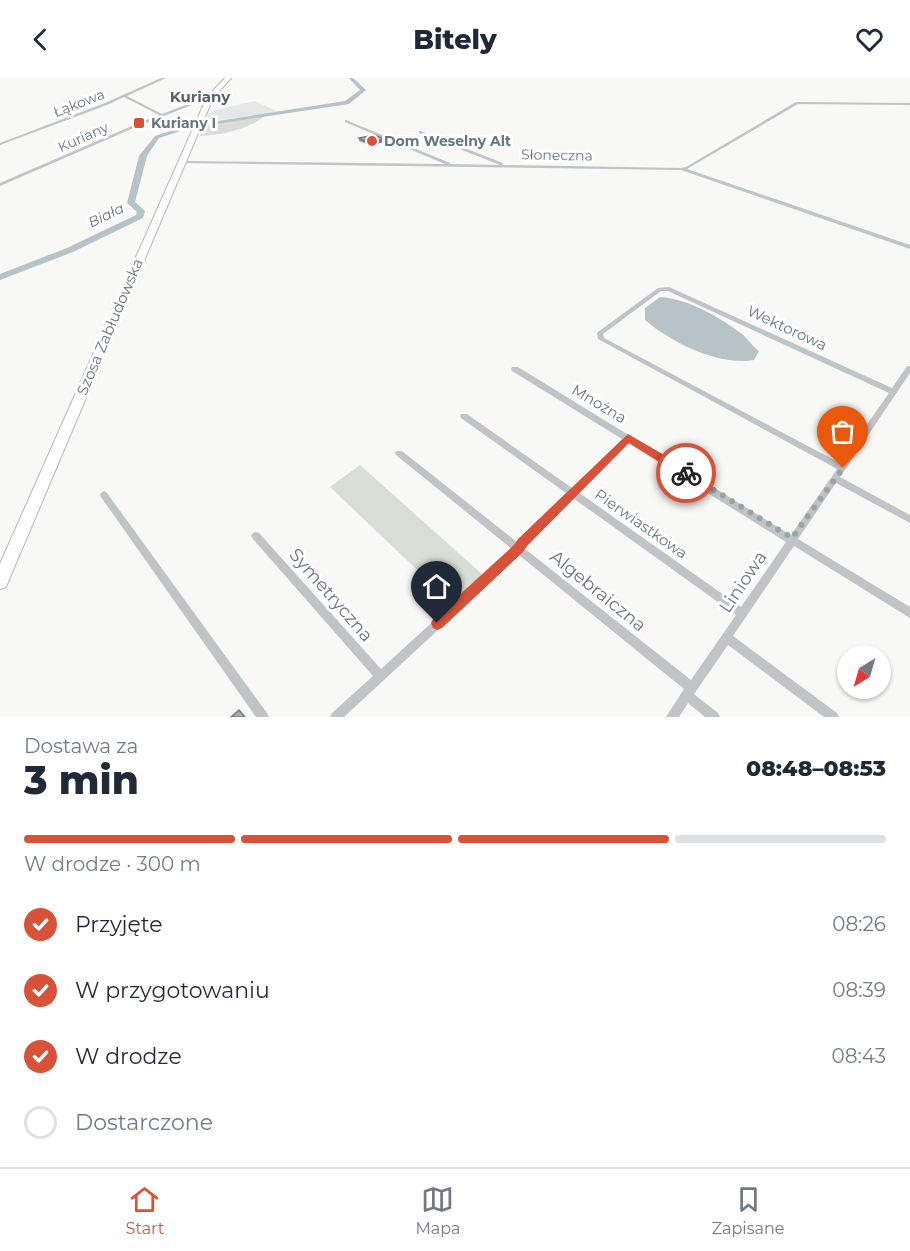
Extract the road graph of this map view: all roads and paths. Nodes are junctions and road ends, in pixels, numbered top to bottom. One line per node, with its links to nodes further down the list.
1 (164, 78): 3 (street, Łąkowa)
2 (228, 78): 4 (highway, Szosa Zabłudowska)
3 (125, 96): 6 (street); 9 (street, Łąkowa)
4 (210, 97): 6 (street, Kuriany); 10 (highway, Szosa Zabłudowska)
5 (910, 104): 13 (street)
6 (161, 115): 14 (street, Kuriany)
7 (346, 121): 11 (street)
8 (420, 132): 12 (street)
9 (0, 144)
10 (182, 162): 11 (street, Słoneczna); 30 (highway, Szosa Zabłudowska)
11 (449, 165): 12 (street, Słoneczna)
12 (502, 166): 13 (street, Słoneczna)
13 (681, 169): 15 (street)
14 (0, 185)
15 (910, 246)
16 (515, 369): 20 (street, Mnożna)
17 (907, 372): 18 (street, Liniowa)
18 (894, 392): 22 (street, Liniowa); 22 (street, Wektorowa)
19 (465, 416): 24 (street, Pierwiastkowa)
20 (628, 438): 24 (street); 28 (street, Mnożna)
21 (399, 453): 29 (street, Algebraiczna)
22 (843, 468): 23 (street, Liniowa)
23 (835, 478): 26 (street); 28 (street, Liniowa)
24 (572, 493): 29 (street); 31 (street, Pierwiastkowa)
25 (104, 495): 36 (street)
26 (910, 519)
27 (256, 537): 34 (street, Symetryczna)
28 (792, 538): 31 (street, Liniowa); 32 (street, Mnożna)
29 (519, 549): 34 (street); 35 (street, Algebraiczna)
30 (0, 582)
31 (742, 613): 33 (street, Liniowa)
32 (910, 613)
33 (726, 637): 35 (street, Liniowa); 40 (street)
34 (380, 676): 37 (street)
35 (690, 692): 38 (street, Liniowa); 39 (street, Algebraiczna)
36 (263, 717)
37 (336, 717)
38 (672, 717)
39 (714, 717)
40 (833, 717)

